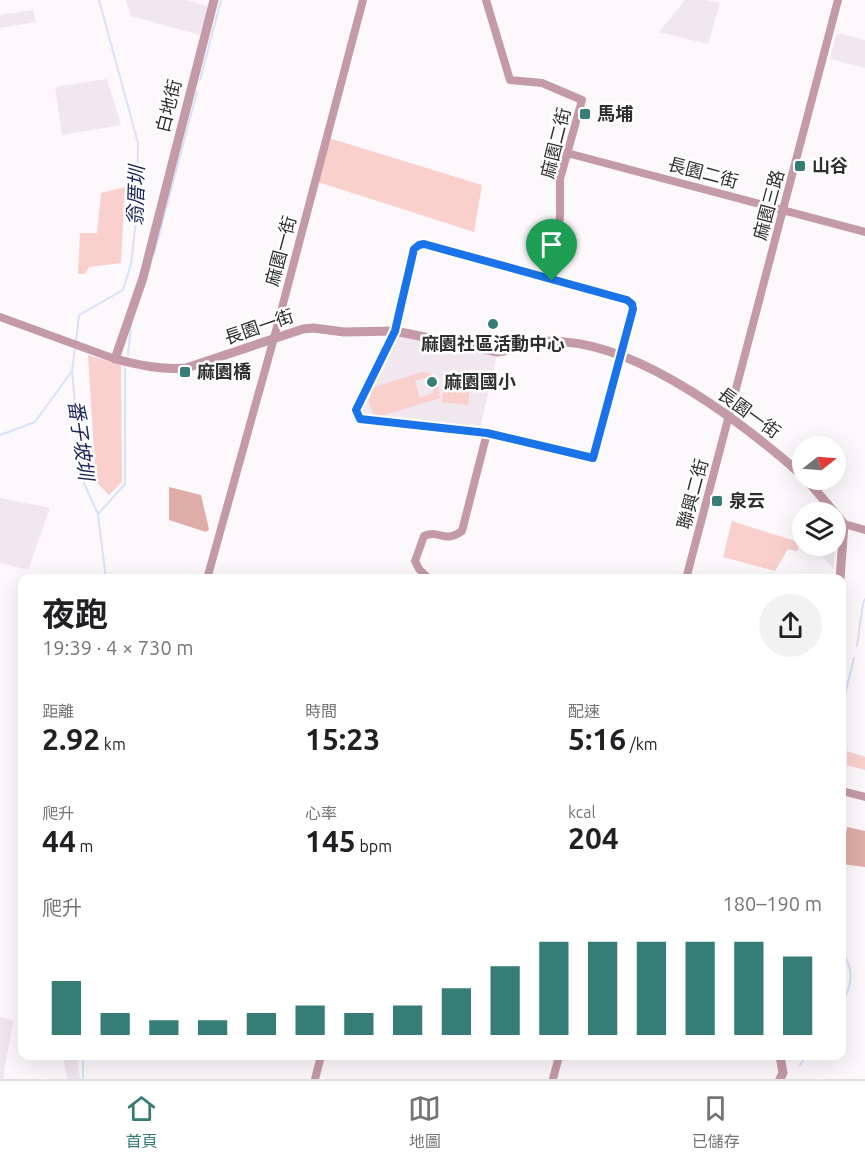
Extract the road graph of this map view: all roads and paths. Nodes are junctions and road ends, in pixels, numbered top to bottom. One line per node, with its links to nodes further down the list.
1 (214, 0): 13 (street, 白地街)
2 (363, 0): 11 (street, 麻園一街)
3 (486, 0): 5 (street, 麻園二街)
4 (838, 0): 6 (street, 麻園三路)
5 (567, 153): 6 (street, 長園二街); 8 (street, 麻園二街)
6 (782, 210): 7 (street, 長園二街); 14 (street, 麻園三路)
7 (865, 232)
8 (552, 281): 10 (street); 12 (street)
9 (0, 317): 13 (street, 長園一街)
10 (395, 331): 11 (street, 長園一街); 12 (street, 長園一街); 15 (street)
11 (274, 338): 13 (street, 長園一街); 22 (street, 麻園一街)
12 (622, 357): 14 (street, 長園一街); 15 (street)
13 (115, 358)
14 (729, 417): 16 (street, 長園一街); 24 (street, 聯興二街)
15 (487, 433): 23 (street)
16 (792, 467)
17 (815, 490): 18 (street)
18 (825, 502)
19 (846, 525): 20 (street)
20 (865, 530)
21 (842, 556): 25 (street)
22 (208, 574)
23 (424, 574)
24 (687, 574)
25 (840, 574)
26 (846, 792): 27 (street)
27 (865, 797)
28 (320, 1060): 31 (street)
29 (558, 1060): 32 (street)
30 (781, 1060): 33 (street)
31 (315, 1079)
32 (553, 1079)
33 (780, 1079)

